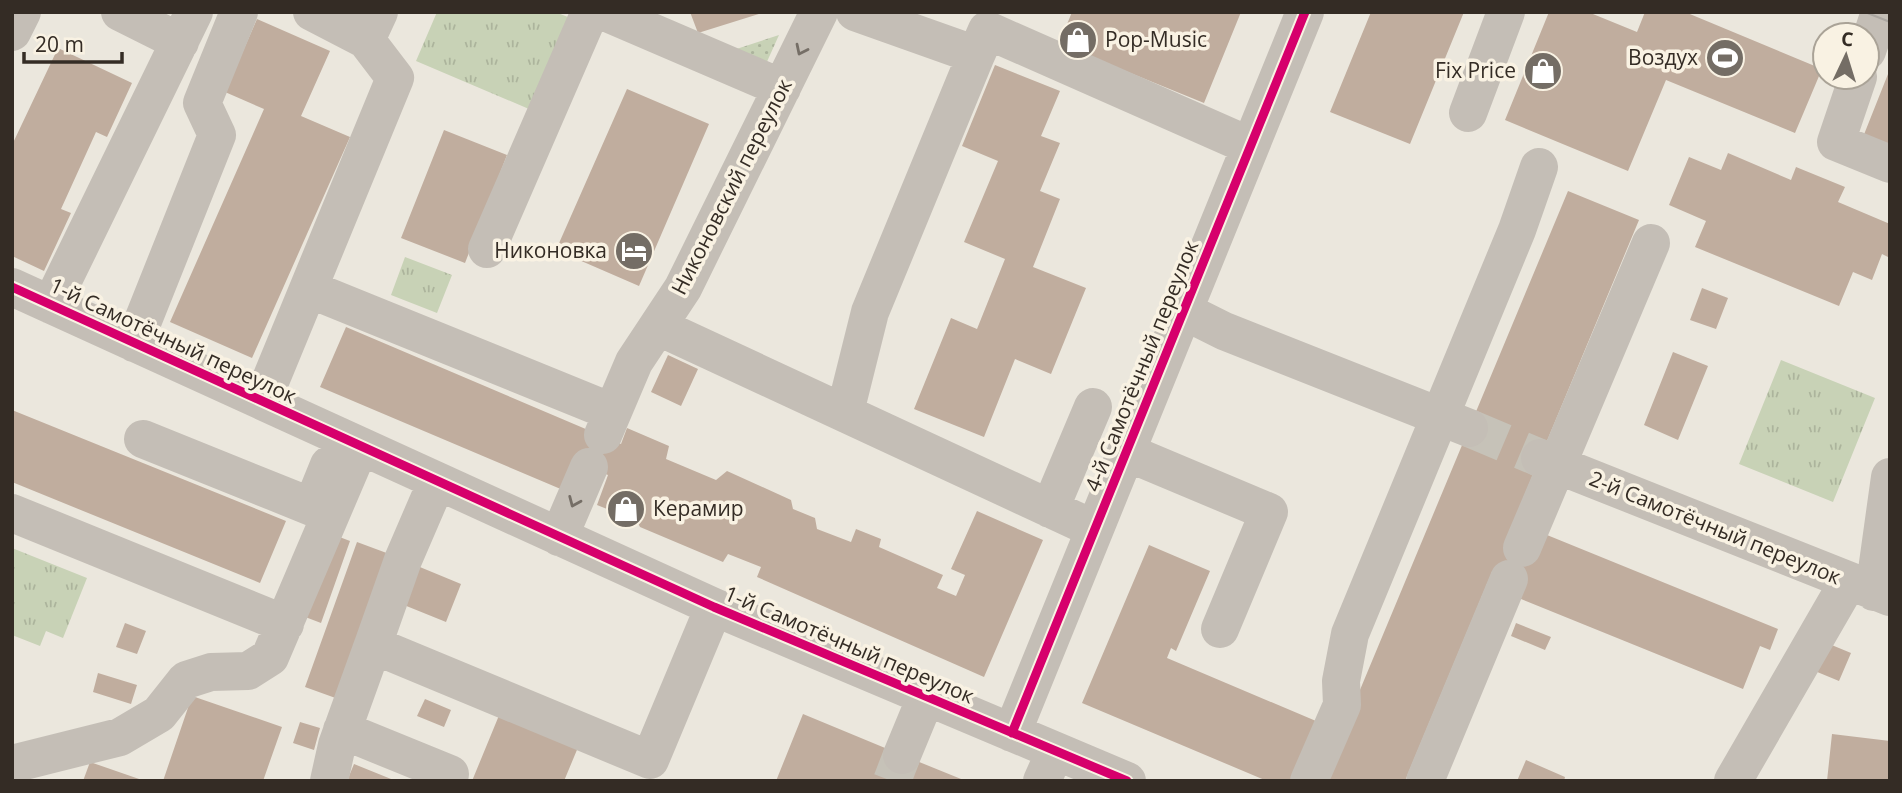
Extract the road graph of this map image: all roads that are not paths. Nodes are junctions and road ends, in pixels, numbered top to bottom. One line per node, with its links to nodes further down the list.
1 (22, 12): 15 (street)
2 (120, 12): 14 (street)
3 (239, 12): 30 (street)
4 (312, 12): 13 (street)
5 (590, 12): 24 (street)
6 (605, 12): 17 (street)
7 (819, 12): 17 (street, Никоновский переулок, one-way to 17)
8 (855, 12): 16 (street)
9 (1305, 12): 20 (street, 4-й Самотёчный переулок)
10 (1507, 12): 19 (street)
11 (1882, 12): 12 (street)
12 (1890, 15)
13 (372, 26): 26 (street)
14 (187, 27): 27 (street)
15 (12, 32)
16 (976, 55): 20 (street); 33 (street)
17 (782, 88): 36 (street, Никоновский переулок)
18 (1853, 91): 21 (street)
19 (1468, 113)
20 (1250, 146): 28 (street, 4-й Самотёчный переулок)
21 (1890, 164)
22 (1539, 167): 34 (street)
23 (1651, 243): 39 (street)
24 (488, 249)
25 (12, 287): 27 (street, 1-й Самотёчный переулок)
26 (309, 289): 31 (street); 36 (street)
27 (51, 305): 30 (street, 1-й Самотёчный переулок)
28 (1184, 311): 34 (street); 38 (street, 4-й Самотёчный переулок)
29 (674, 334): 33 (street)
30 (134, 343): 31 (street, 1-й Самотёчный переулок)
31 (262, 401): 35 (street, 1-й Самотёчный переулок)
32 (1093, 407): 42 (street)
33 (845, 412): 42 (street)
34 (1454, 422): 60 (street)
35 (340, 437): 37 (street); 41 (street, 1-й Самотёчный переулок); 48 (street)
36 (601, 438): 45 (street, Никоновский переулок, one-way to 45)
37 (143, 439)
38 (1126, 452): 44 (street, 4-й Самотёчный переулок); 49 (street)
39 (1549, 461): 46 (street, 2-й Самотёчный переулок); 61 (street)
40 (1890, 477): 46 (street)
41 (438, 481): 45 (street, 1-й Самотёчный переулок); 50 (street)
42 (1050, 509): 44 (street)
43 (12, 513): 48 (street)
44 (1094, 529): 53 (street, 4-й Самотёчный переулок)
45 (559, 537): 47 (street, 1-й Самотёчный переулок)
46 (1871, 590): 62 (street)
47 (714, 607): 50 (street); 51 (street, 1-й Самотёчный переулок)
48 (285, 624): 56 (street)
49 (1220, 629)
50 (373, 645): 52 (street)
51 (926, 697): 53 (street, 1-й Самотёчный переулок); 54 (street)
52 (342, 730): 57 (street); 58 (street)
53 (1012, 733): 55 (street, 1-й Самотёчный переулок)
54 (902, 755)
55 (1049, 766): 59 (street, 1-й Самотёчный переулок)
56 (24, 768)
57 (450, 774)
58 (329, 781)
59 (1127, 781)
60 (1309, 781)
61 (1425, 781)
62 (1733, 781)

